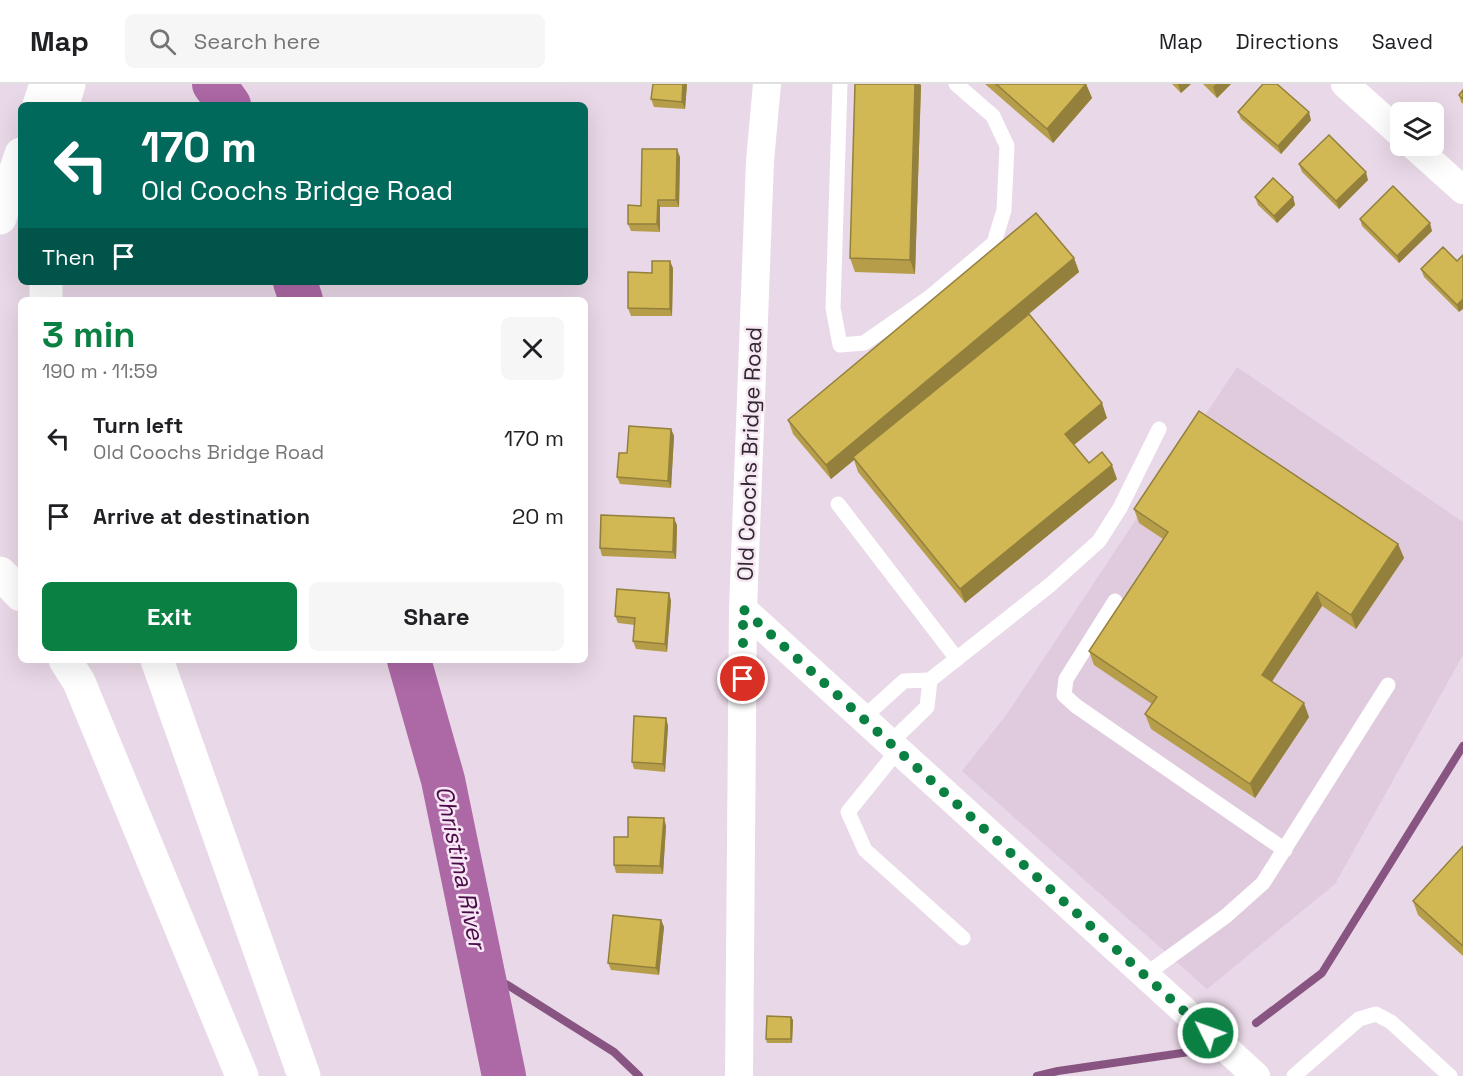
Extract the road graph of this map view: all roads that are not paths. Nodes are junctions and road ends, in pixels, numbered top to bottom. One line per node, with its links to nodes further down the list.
1 (46, 84): 7 (main road)
2 (69, 84): 8 (main road)
3 (767, 84): 19 (street, Old Coochs Bridge Road)
4 (840, 84): 5 (lane)
5 (956, 84)
6 (1345, 84): 9 (street)
7 (40, 102)
8 (64, 102)
9 (1390, 124)
10 (1425, 156): 12 (street)
11 (18, 163): 13 (main road)
12 (1463, 190)
13 (0, 218)
14 (1159, 429): 20 (lane)
15 (838, 504): 20 (lane)
16 (0, 573): 17 (main road)
17 (18, 592)
18 (1115, 601): 27 (lane)
19 (743, 609): 25 (street); 32 (street, Old Coochs Bridge Road)
20 (957, 659): 23 (lane)
21 (67, 663): 30 (main road)
22 (158, 663): 31 (main road)
23 (930, 680): 25 (lane); 26 (lane)
24 (1388, 685): 27 (lane)
25 (863, 718): 26 (street)
26 (894, 746): 28 (lane); 29 (street)
27 (1284, 850): 29 (lane)
28 (963, 938)
29 (1145, 975): 33 (street)
30 (242, 1076)
31 (304, 1076)
32 (740, 1076)
33 (1256, 1076)
34 (1294, 1076): 35 (lane)
35 (1450, 1076)

